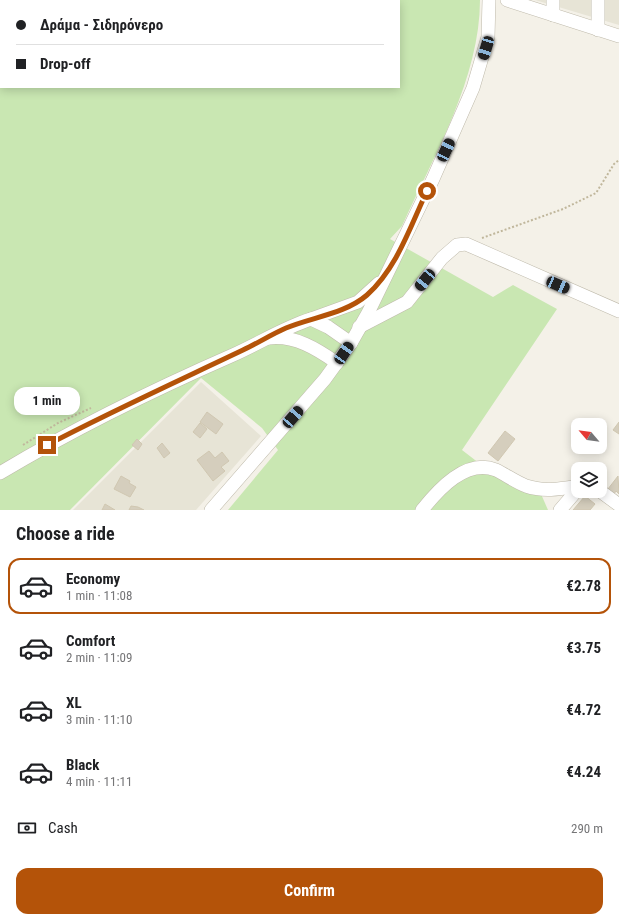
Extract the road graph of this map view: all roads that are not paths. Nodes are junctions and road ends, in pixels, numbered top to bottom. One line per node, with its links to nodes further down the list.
1 (503, 0): 5 (street)
2 (507, 0): 6 (street)
3 (553, 0): 6 (street)
4 (598, 0): 7 (street)
5 (489, 3): 9 (street)
6 (553, 15): 7 (street)
7 (598, 30): 8 (street)
8 (619, 36)
9 (392, 266): 11 (street); 12 (street)
10 (619, 311): 12 (street)
11 (310, 319): 13 (street); 14 (street)
12 (359, 327): 14 (street)
13 (269, 338): 15 (street); 16 (street)
14 (351, 343): 15 (street)
15 (337, 363): 21 (street)
16 (0, 473)
17 (571, 489): 22 (street)
18 (607, 496): 20 (street)
19 (571, 497): 23 (street)
20 (619, 505)
21 (211, 510)
22 (422, 510)
23 (560, 510)

